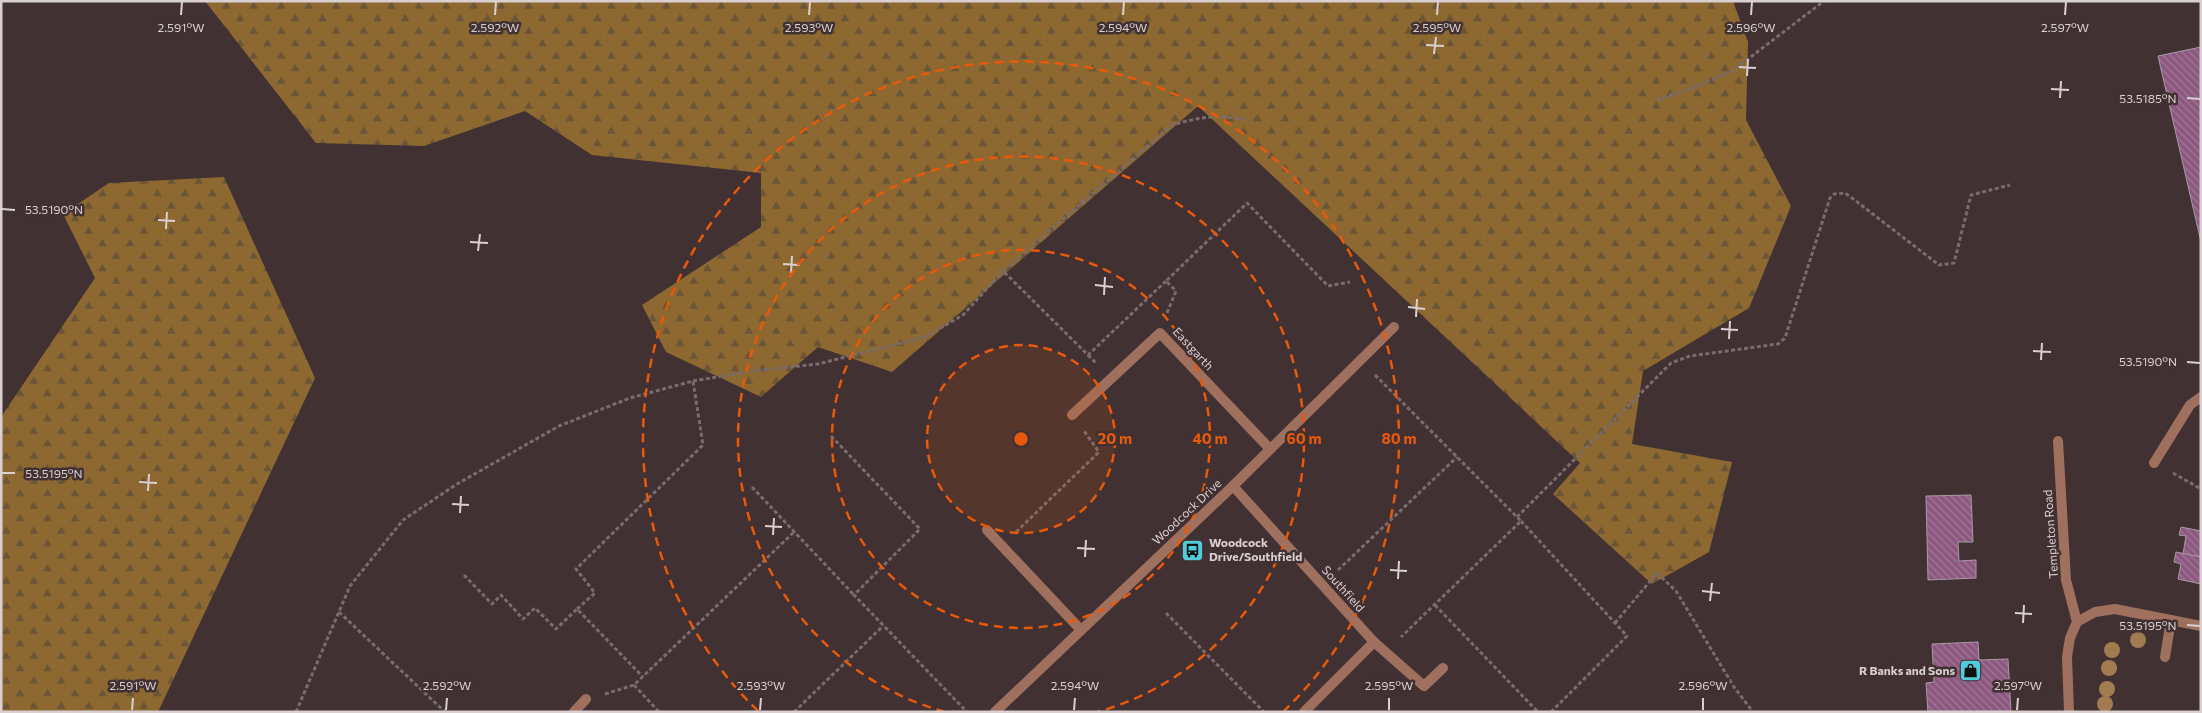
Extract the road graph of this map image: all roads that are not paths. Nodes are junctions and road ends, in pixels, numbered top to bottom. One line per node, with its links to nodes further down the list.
1 (1394, 327): 5 (street, Woodcock Drive)
2 (2201, 397): 6 (street)
3 (1072, 414): 5 (street, Eastgarth)
4 (2058, 441): 10 (street, Templeton Road)
5 (1270, 449): 7 (street, Woodcock Drive)
6 (2154, 463)
7 (1233, 486): 12 (street, Woodcock Drive); 13 (street, Southfield)
8 (987, 530): 12 (street)
9 (2171, 620): 10 (street); 11 (street); 14 (street)
10 (2077, 622): 20 (street)
11 (2201, 626)
12 (1081, 630): 18 (street, Woodcock Drive)
13 (1374, 642): 15 (street, Southfield); 19 (street)
14 (2165, 658)
15 (1443, 668)
16 (586, 699): 17 (street)
17 (574, 712)
18 (995, 712)
19 (1304, 712)
20 (2069, 712)

